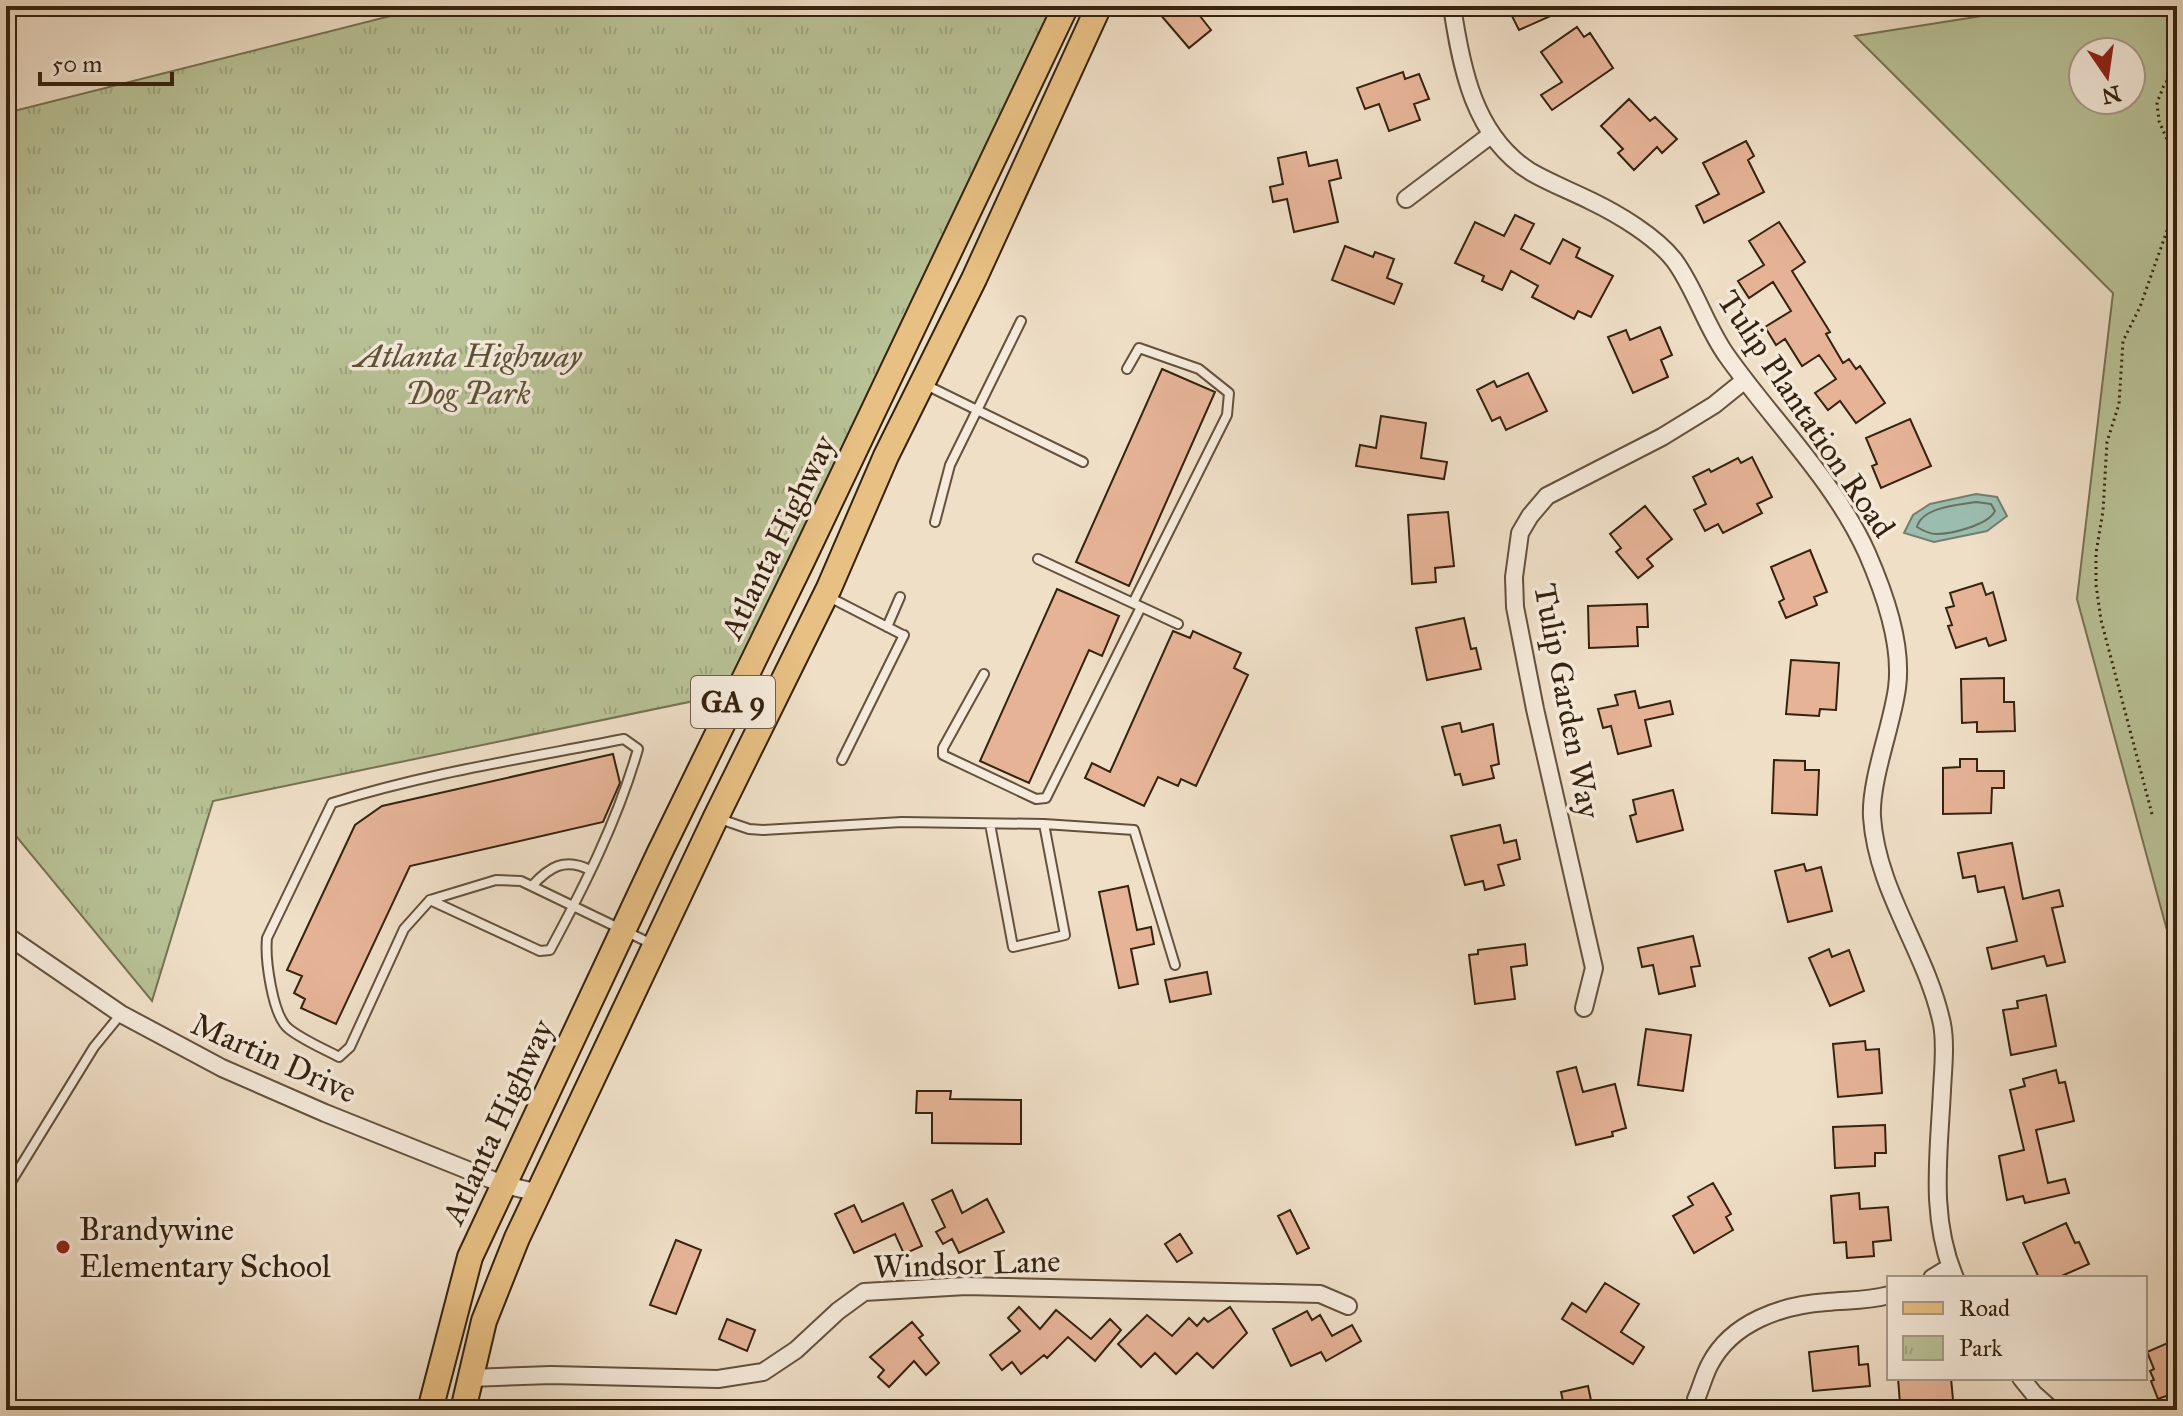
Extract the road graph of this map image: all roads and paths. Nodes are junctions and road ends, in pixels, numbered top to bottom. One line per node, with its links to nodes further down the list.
1 (1066, 6): 30 (main road, Atlanta Highway / GA 9)
2 (1099, 6): 10 (main road, Atlanta Highway / GA 9)
3 (1452, 6): 5 (street, Tulip Plantation Road)
4 (2177, 68): 22 (path)
5 (1492, 134): 6 (street); 9 (street, Tulip Plantation Road)
6 (1406, 199)
7 (1021, 321): 11 (lane)
8 (1127, 369): 17 (lane)
9 (1745, 380): 34 (street, Tulip Garden Way); 39 (street, Tulip Plantation Road)
10 (922, 384): 11 (lane); 15 (main road, Atlanta Highway / GA 9)
11 (976, 410): 12 (lane); 13 (lane)
12 (1083, 462)
13 (935, 522)
14 (1038, 559): 17 (lane)
15 (825, 595): 19 (lane); 23 (main road, Atlanta Highway / GA 9)
16 (900, 597): 19 (lane)
17 (1137, 605): 18 (lane); 20 (lane)
18 (1178, 624)
19 (887, 627): 21 (lane)
20 (984, 674)
21 (842, 760)
22 (2152, 814)
23 (716, 817): 24 (lane); 32 (main road, Atlanta Highway / GA 9)
24 (990, 824): 25 (lane); 25 (lane)
25 (1044, 824): 33 (lane)
26 (590, 870): 27 (lane); 28 (lane); 29 (lane)
27 (532, 886): 28 (lane); 29 (lane)
28 (430, 900): 29 (lane)
29 (573, 907): 30 (lane)
30 (623, 931): 32 (lane); 36 (main road, Atlanta Highway / GA 9)
31 (6, 935): 35 (street, Martin Drive)
32 (655, 946): 38 (main road, Atlanta Highway / GA 9)
33 (1175, 965)
34 (1584, 1008)
35 (121, 1014): 36 (street, Martin Drive); 37 (lane)
36 (505, 1185): 38 (street, Martin Drive); 45 (main road, Atlanta Highway / GA 9)
37 (6, 1190)
38 (539, 1193): 42 (main road, Atlanta Highway / GA 9)
39 (1952, 1272)
40 (1887, 1296): 44 (street)
41 (1348, 1306): 42 (street, Windsor Lane)
42 (470, 1378): 46 (main road, Atlanta Highway / GA 9)
43 (2023, 1380): 47 (street)
44 (1696, 1399)
45 (430, 1410)
46 (463, 1410)
47 (2052, 1410)

